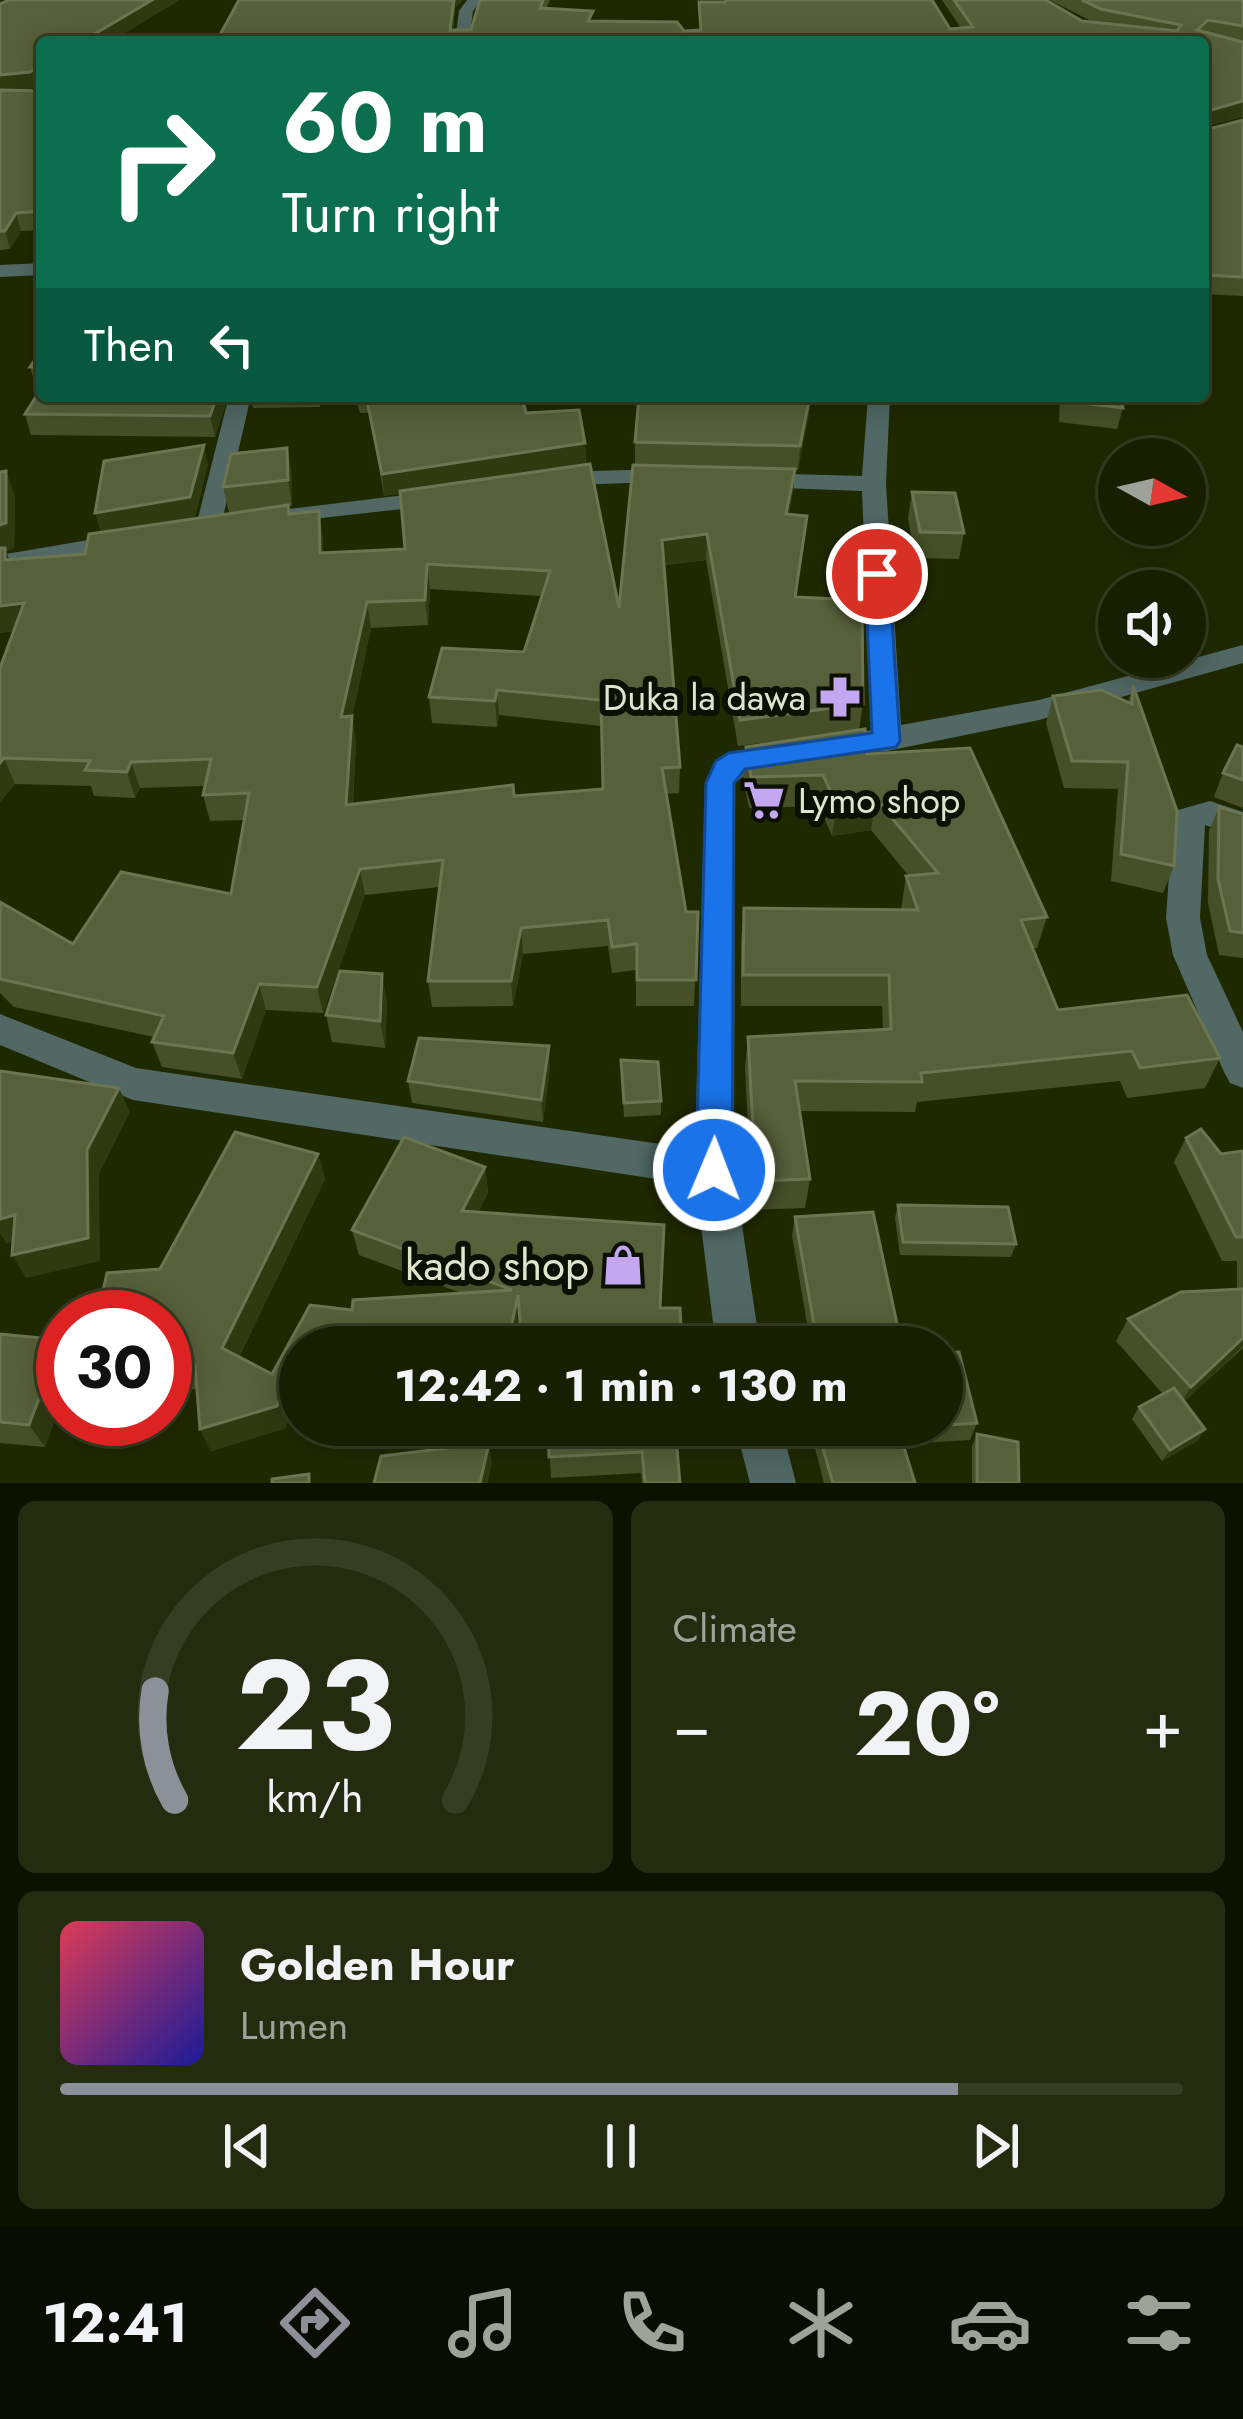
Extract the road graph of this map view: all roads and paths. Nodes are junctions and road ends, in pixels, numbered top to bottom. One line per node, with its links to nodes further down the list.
1 (474, 0): 2 (street)
2 (464, 36)
3 (36, 269): 4 (street)
4 (0, 271)
5 (239, 402): 11 (street)
6 (879, 402): 10 (street)
7 (686, 477): 9 (street)
8 (733, 479): 10 (street)
9 (521, 484)
10 (874, 484): 15 (street)
11 (474, 492)
12 (150, 537): 13 (street)
13 (0, 563)
14 (1243, 654): 15 (street)
15 (886, 741): 19 (street)
16 (1243, 825): 18 (street)
17 (0, 1029): 19 (street)
18 (1243, 1072)
19 (714, 1170): 20 (street)
20 (735, 1326)
21 (763, 1446): 22 (street)
22 (773, 1483)

